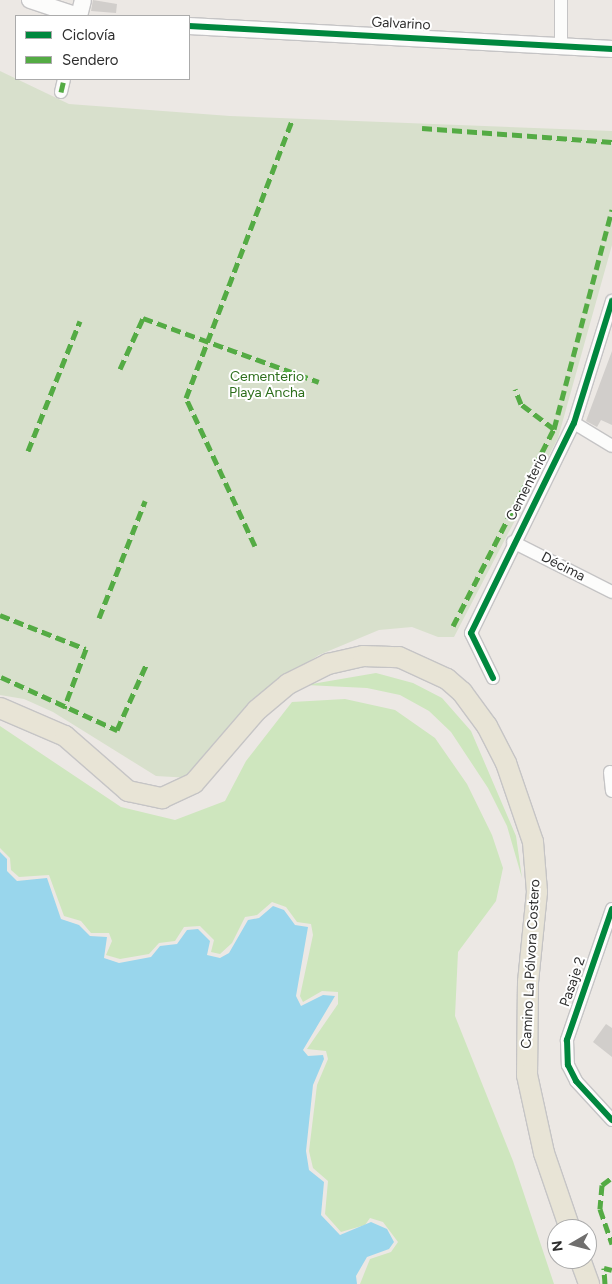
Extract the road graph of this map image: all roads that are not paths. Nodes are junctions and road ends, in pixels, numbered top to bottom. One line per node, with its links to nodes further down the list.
1 (30, 0): 4 (street)
2 (83, 0): 5 (street)
3 (561, 0): 7 (street)
4 (75, 15)
5 (78, 15)
6 (190, 26): 7 (street, Galvarino)
7 (561, 44): 8 (street, Galvarino)
8 (612, 49)
9 (64, 80): 10 (street)
10 (61, 92)
11 (612, 301): 12 (street, Cementerio)
12 (574, 423): 13 (street); 14 (street, Cementerio)
13 (612, 446)
14 (513, 542): 15 (street, Décima); 16 (street, Cementerio)
15 (612, 592)
16 (493, 678)
17 (0, 708): 22 (main road, Camino La Pólvora Costero)
18 (610, 772): 19 (street)
19 (612, 791)
20 (612, 909): 21 (street, Pasaje 2)
21 (612, 1120)
22 (567, 1219)
23 (584, 1269): 24 (main road)
24 (589, 1284)

